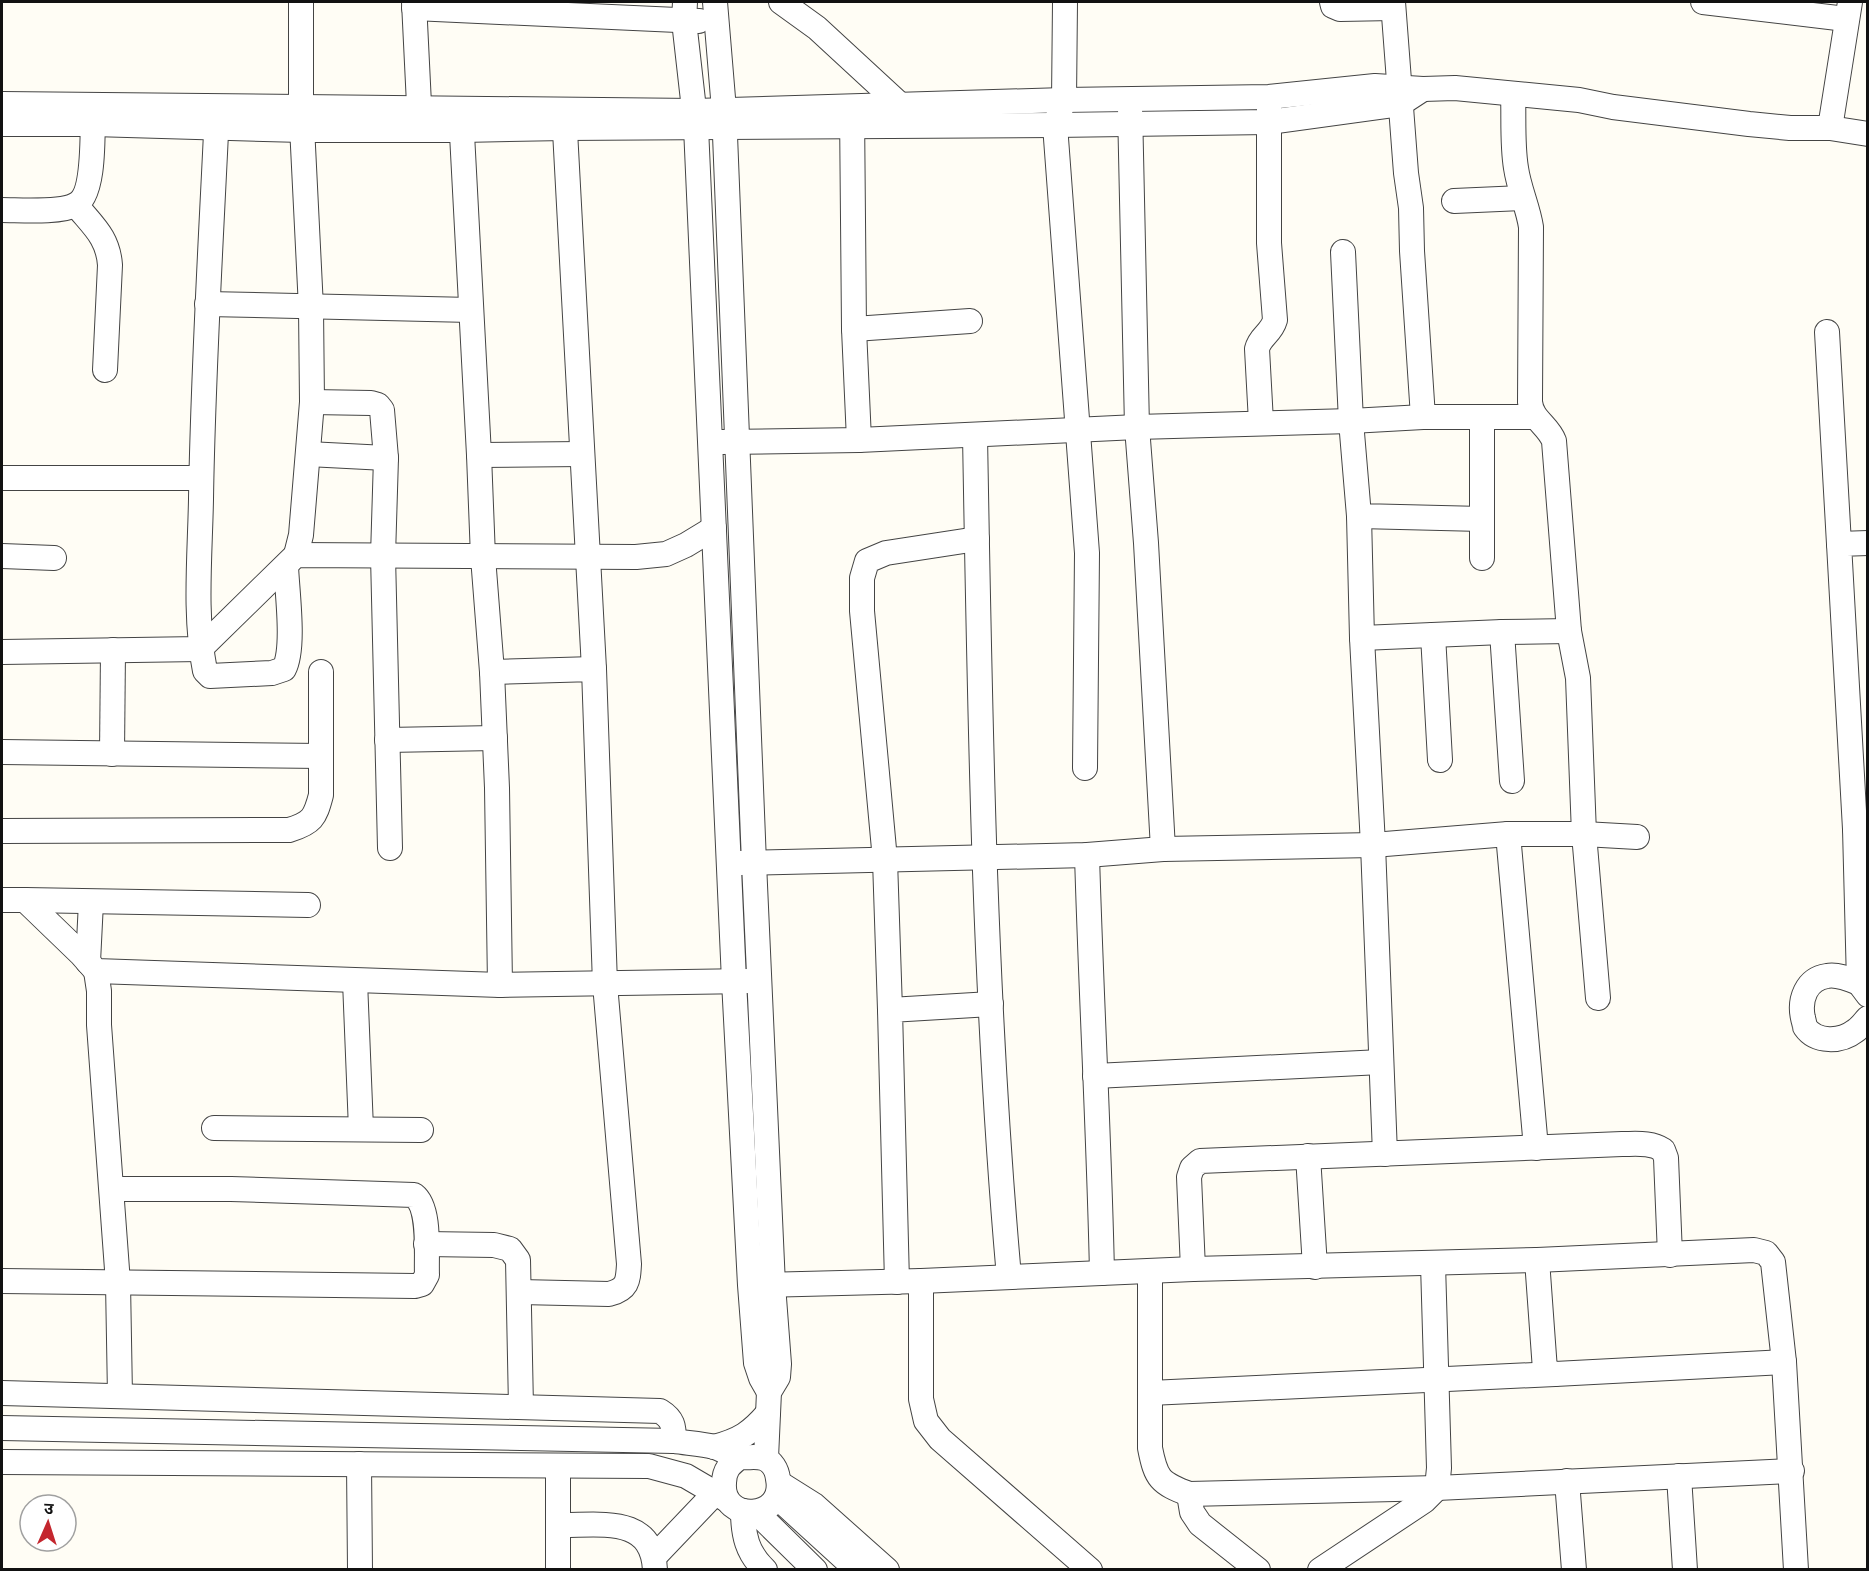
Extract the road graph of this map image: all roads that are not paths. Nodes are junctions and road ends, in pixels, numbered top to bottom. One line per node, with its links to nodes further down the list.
1 (301, 2): 17 (street)
2 (781, 2): 18 (street)
3 (1065, 2): 15 (street)
4 (1332, 2): 7 (street)
5 (1703, 2): 9 (street)
6 (414, 4): 8 (street); 26 (street)
7 (1393, 5): 12 (street)
8 (597, 8): 10 (street)
9 (1848, 10): 32 (street)
10 (685, 11): 11 (street); 24 (street)
11 (716, 12): 25 (street)
12 (1399, 95): 13 (street); 14 (street); 28 (street); 48 (street)
13 (1523, 95): 32 (street); 35 (street)
14 (1269, 97): 19 (street); 28 (street)
15 (1064, 100): 18 (street); 19 (street); 30 (street)
16 (2, 104): 20 (street)
17 (301, 106): 22 (street); 26 (street); 33 (street)
18 (902, 106): 21 (street); 31 (street)
19 (1130, 112): 28 (street); 30 (street); 53 (street)
20 (93, 115): 22 (street); 29 (street); 37 (street)
21 (852, 117): 25 (street); 31 (street); 44 (street)
22 (217, 118): 33 (street); 40 (street)
23 (564, 119): 24 (street); 27 (street); 59 (street)
24 (696, 119): 25 (street); 58 (street)
25 (724, 119): 57 (street)
26 (420, 120): 27 (street); 33 (street)
27 (461, 120): 42 (street)
28 (1269, 122): 52 (street)
29 (2, 124)
30 (1055, 125): 31 (street); 54 (street)
31 (924, 126)
32 (1830, 128): 34 (street)
33 (302, 130): 41 (street)
34 (1868, 134)
35 (1522, 198): 36 (street); 50 (street)
36 (1454, 201)
37 (76, 205): 38 (street); 46 (street)
38 (2, 210)
39 (1343, 252): 51 (street)
40 (207, 304): 41 (street); 64 (street)
41 (311, 308): 42 (street); 47 (street)
42 (471, 310): 61 (street)
43 (970, 321): 44 (street)
44 (854, 329): 56 (street)
45 (1827, 332): 70 (street)
46 (105, 370)
47 (312, 402): 60 (street); 62 (street)
48 (1423, 417): 49 (street); 51 (street)
49 (1482, 417): 50 (street); 66 (street)
50 (1534, 417): 79 (street)
51 (1351, 421): 52 (street); 65 (street)
52 (1261, 422): 53 (street)
53 (1137, 426): 54 (street); 103 (street)
54 (1078, 431): 55 (street); 94 (street)
55 (975, 435): 56 (street); 68 (street)
56 (859, 440): 57 (street)
57 (737, 442): 58 (street); 108 (street)
58 (710, 443): 67 (street)
59 (582, 453): 61 (street); 75 (street)
60 (308, 454): 62 (street); 77 (street)
61 (480, 454): 73 (street)
62 (386, 458): 72 (street)
63 (2, 478): 64 (street)
64 (201, 478): 82 (street)
65 (1359, 516): 66 (street); 81 (street)
66 (1482, 519): 76 (street)
67 (714, 528): 75 (street); 107 (street)
68 (977, 539): 105 (street); 106 (street)
69 (1868, 543): 70 (street)
70 (1839, 544): 96 (street)
71 (2, 556): 74 (street)
72 (383, 556): 73 (street); 77 (street); 89 (street)
73 (483, 557): 75 (street); 87 (street)
74 (54, 558)
75 (588, 558): 85 (street)
76 (1482, 558)
77 (291, 561): 82 (street); 82 (street)
78 (1502, 632): 79 (street); 80 (street); 95 (street)
79 (1569, 632): 99 (street)
80 (1433, 635): 81 (street); 93 (street)
81 (1362, 638): 101 (street)
82 (200, 649): 83 (street)
83 (112, 651): 84 (street); 91 (street)
84 (2, 652)
85 (594, 669): 87 (street); 116 (street)
86 (321, 672): 92 (street)
87 (492, 672): 88 (street)
88 (495, 738): 89 (street); 117 (street)
89 (387, 740): 102 (street)
90 (2, 752): 91 (street)
91 (112, 754): 92 (street)
92 (321, 756): 97 (street)
93 (1440, 760)
94 (1085, 768)
95 (1512, 782)
96 (1861, 829): 118 (street)
97 (2, 831)
98 (1508, 834): 99 (street); 101 (street); 128 (street)
99 (1584, 834): 100 (street); 119 (street)
100 (1637, 837)
101 (1373, 845): 103 (street); 123 (street)
102 (390, 848)
103 (1163, 849): 104 (street)
104 (1087, 855): 105 (street); 124 (street)
105 (984, 858): 106 (street); 120 (street)
106 (885, 860): 108 (street); 121 (street)
107 (729, 862): 108 (street); 114 (street)
108 (754, 862): 115 (street)
109 (13, 900): 110 (street); 112 (street)
110 (91, 902): 111 (street); 112 (street)
111 (308, 905)
112 (92, 967): 113 (street); 131 (street)
113 (355, 981): 117 (street); 126 (street)
114 (734, 981): 115 (street); 116 (street); 144 (street)
115 (760, 981): 144 (street)
116 (605, 984): 117 (street); 145 (street)
117 (500, 985)
118 (1863, 989): 122 (street)
119 (1598, 998)
120 (992, 1005): 121 (street); 140 (street)
121 (890, 1010): 142 (street)
122 (1868, 1018)
123 (1381, 1062): 124 (street); 129 (street)
124 (1095, 1076): 139 (street)
125 (214, 1128): 126 (street)
126 (361, 1129): 127 (street)
127 (421, 1131)
128 (1536, 1148): 129 (street); 133 (street)
129 (1385, 1154): 130 (street)
130 (1308, 1156): 136 (street); 137 (street)
131 (112, 1189): 132 (street); 143 (street)
132 (426, 1244): 143 (street); 145 (street)
133 (1670, 1255): 134 (street); 146 (street)
134 (1537, 1260): 135 (street); 147 (street)
135 (1433, 1264): 136 (street); 148 (street)
136 (1315, 1267): 137 (street)
137 (1193, 1269): 138 (street)
138 (1150, 1271): 139 (street); 150 (street)
139 (1102, 1273): 140 (street)
140 (1009, 1277): 142 (street)
141 (2, 1281): 143 (street)
142 (909, 1282): 144 (street); 177 (street)
143 (118, 1283): 151 (street)
144 (761, 1285): 152 (street)
145 (520, 1292): 153 (street)
146 (1784, 1362): 147 (street); 162 (street)
147 (1555, 1374): 148 (street)
148 (1436, 1378): 150 (street); 165 (street)
149 (2, 1393): 151 (street)
150 (1150, 1393): 167 (street)
151 (120, 1396): 153 (street)
152 (769, 1402): 156 (street); 158 (street)
153 (521, 1407): 155 (street)
154 (2, 1428): 155 (street)
155 (674, 1441): 156 (street)
156 (714, 1447): 157 (street)
157 (740, 1457): 158 (street); 168 (street)
158 (766, 1458): 166 (street)
159 (2, 1462): 160 (street)
160 (359, 1464): 161 (street); 171 (street)
161 (558, 1467): 168 (street); 169 (street)
162 (1792, 1471): 163 (street); 182 (street)
163 (1679, 1476): 164 (street); 181 (street)
164 (1567, 1481): 165 (street); 180 (street)
165 (1437, 1488): 167 (street); 179 (street)
166 (778, 1490): 168 (street); 175 (street); 176 (street)
167 (1189, 1494): 178 (street)
168 (735, 1504): 170 (street); 173 (street); 174 (street)
169 (558, 1525): 170 (street); 172 (street)
170 (654, 1563)
171 (360, 1569)
172 (558, 1569)
173 (765, 1569)
174 (816, 1569)
175 (857, 1569)
176 (887, 1569)
177 (1090, 1569)
178 (1258, 1569)
179 (1320, 1569)
180 (1574, 1569)
181 (1685, 1569)
182 (1796, 1569)

